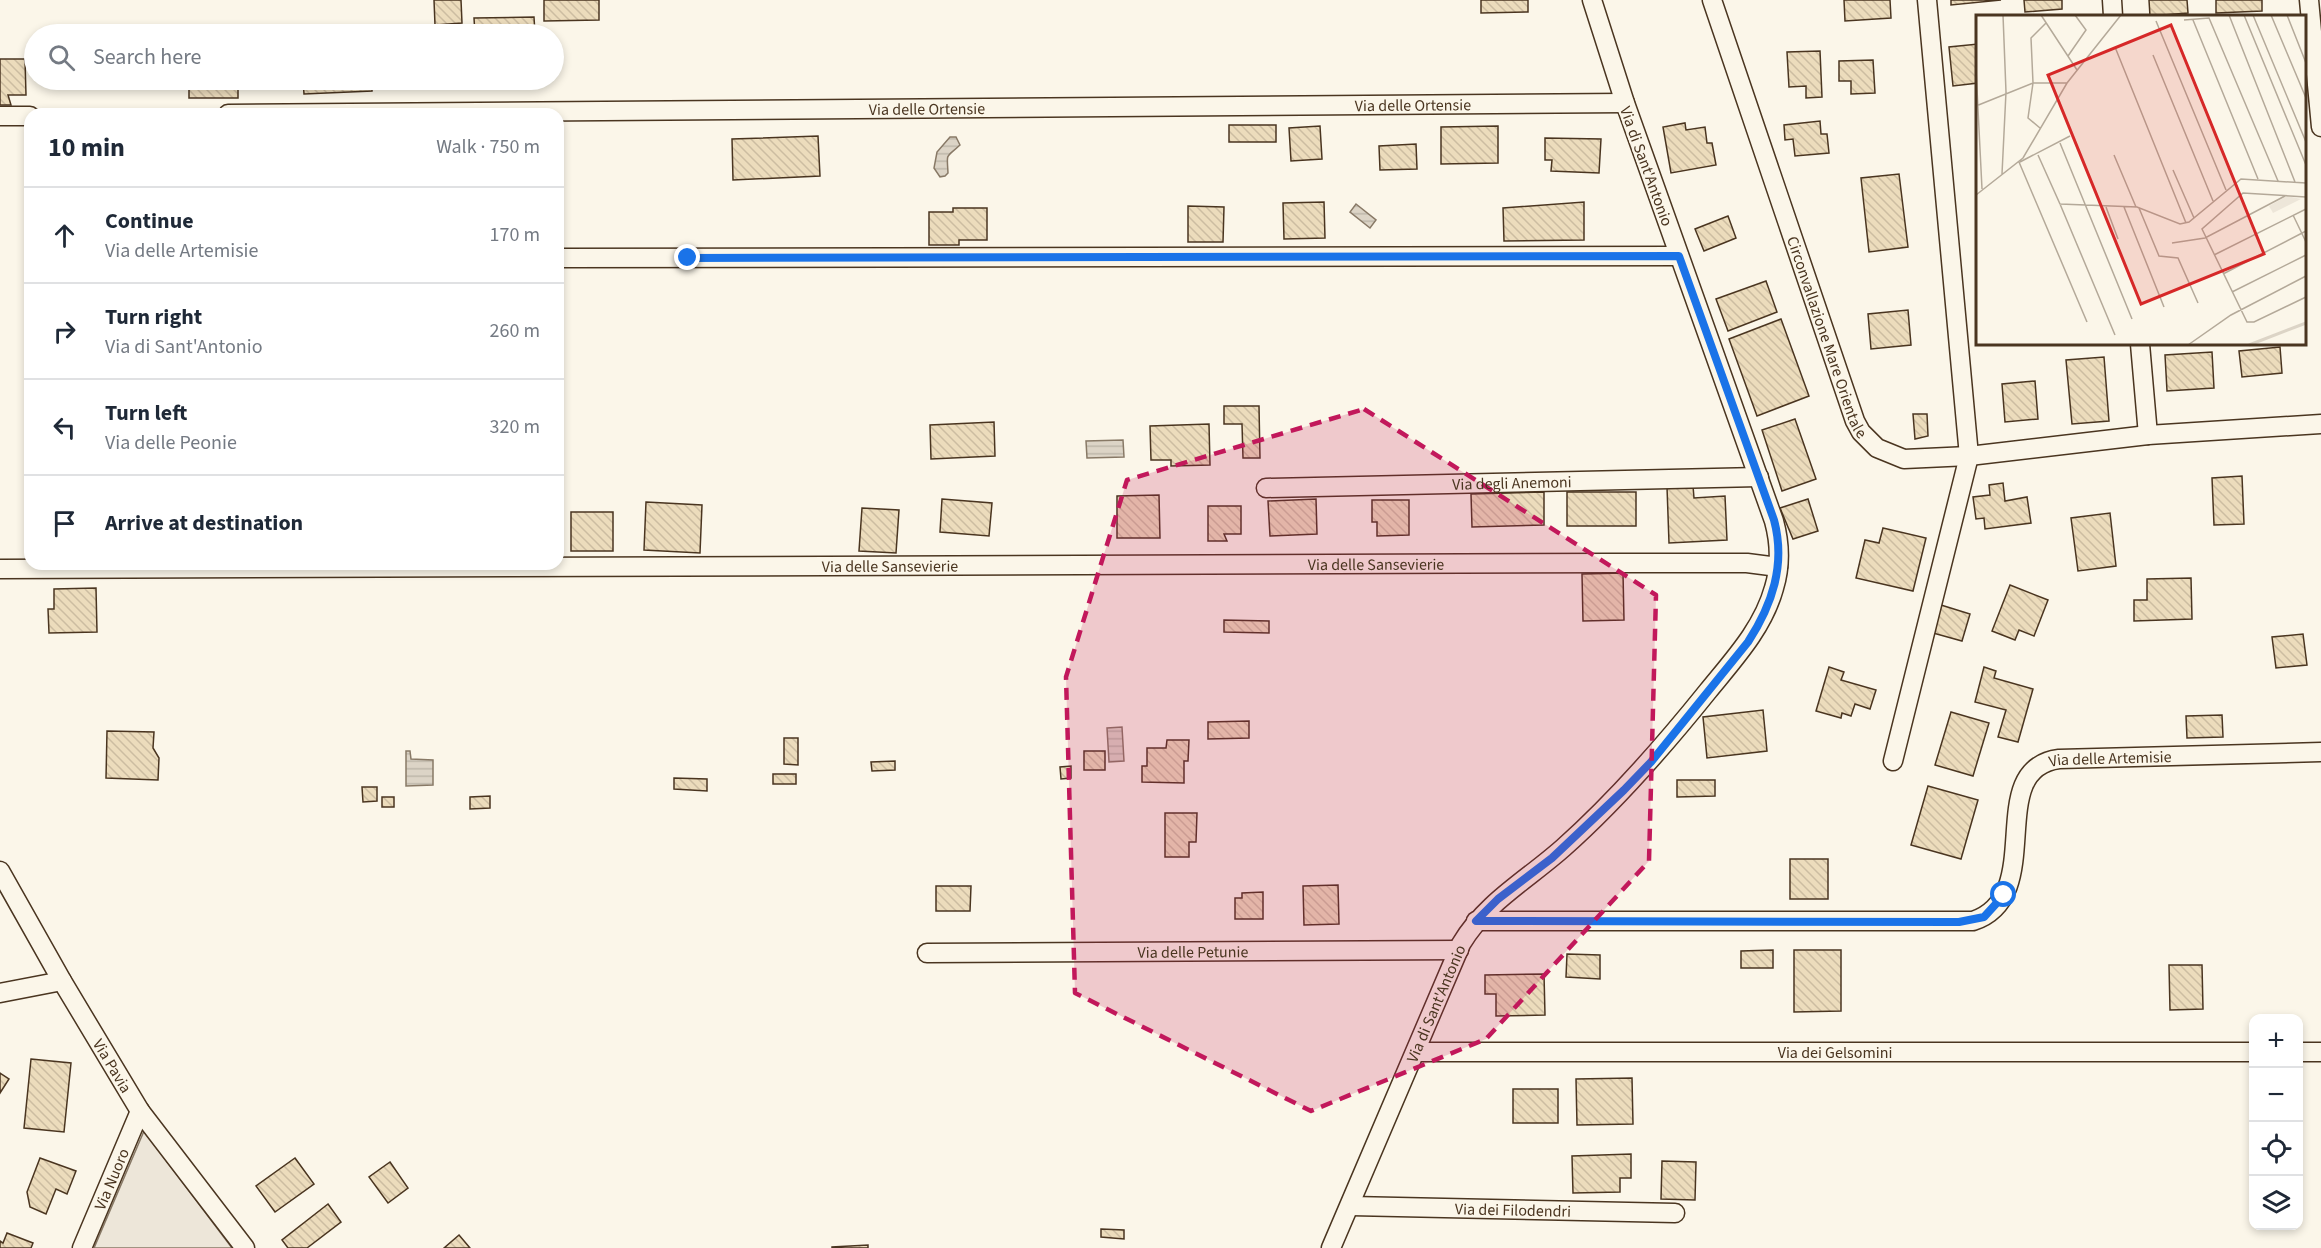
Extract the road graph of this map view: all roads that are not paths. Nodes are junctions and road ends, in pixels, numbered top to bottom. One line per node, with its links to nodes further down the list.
1 (1592, 0): 7 (street, Via di Sant'Antonio)
2 (1712, 0): 17 (street, Circonvallazione Mare Orientale)
3 (1927, 0): 17 (street)
4 (2112, 0): 6 (street)
5 (2309, 0): 11 (street)
6 (2113, 15)
7 (1625, 103): 8 (street, Via delle Ortensie); 12 (street, Via di Sant'Antonio)
8 (564, 111)
9 (0, 116): 10 (street)
10 (24, 116)
11 (2321, 127)
12 (1679, 256): 13 (street); 18 (street, Via di Sant'Antonio)
13 (564, 258)
14 (2140, 345): 16 (street)
15 (2321, 424): 16 (street, Circonvallazione Mare Orientale)
16 (2148, 435): 17 (street, Circonvallazione Mare Orientale)
17 (1969, 456): 25 (street)
18 (1759, 477): 19 (street, Via degli Anemoni); 21 (street, Via di Sant'Antonio)
19 (1266, 489)
20 (564, 567): 21 (street, Via delle Sansevierie)
21 (1778, 567): 27 (street, Via di Sant'Antonio)
22 (0, 569): 23 (street, Via delle Sansevierie)
23 (24, 569)
24 (2321, 752): 27 (street, Via delle Artemisie)
25 (1893, 761)
26 (0, 871): 30 (street, Via Pavia)
27 (1476, 921): 28 (street, Via di Sant'Antonio)
28 (1459, 950): 29 (street, Via delle Petunie); 32 (street, Via di Sant'Antonio)
29 (927, 953)
30 (62, 981): 31 (street); 36 (street, Via Pavia)
31 (0, 993)
32 (1417, 1052): 33 (street, Via dei Gelsomini); 37 (street, Via di Sant'Antonio)
33 (2249, 1052)
34 (2303, 1052): 35 (street)
35 (2321, 1052)
36 (140, 1112): 39 (street, Via Nuoro); 40 (street, Via Pavia)
37 (1351, 1206): 38 (street, Via dei Filodendri); 41 (street, Via di Sant'Antonio)
38 (1675, 1213)
39 (82, 1248)
40 (245, 1248)
41 (1331, 1248)

